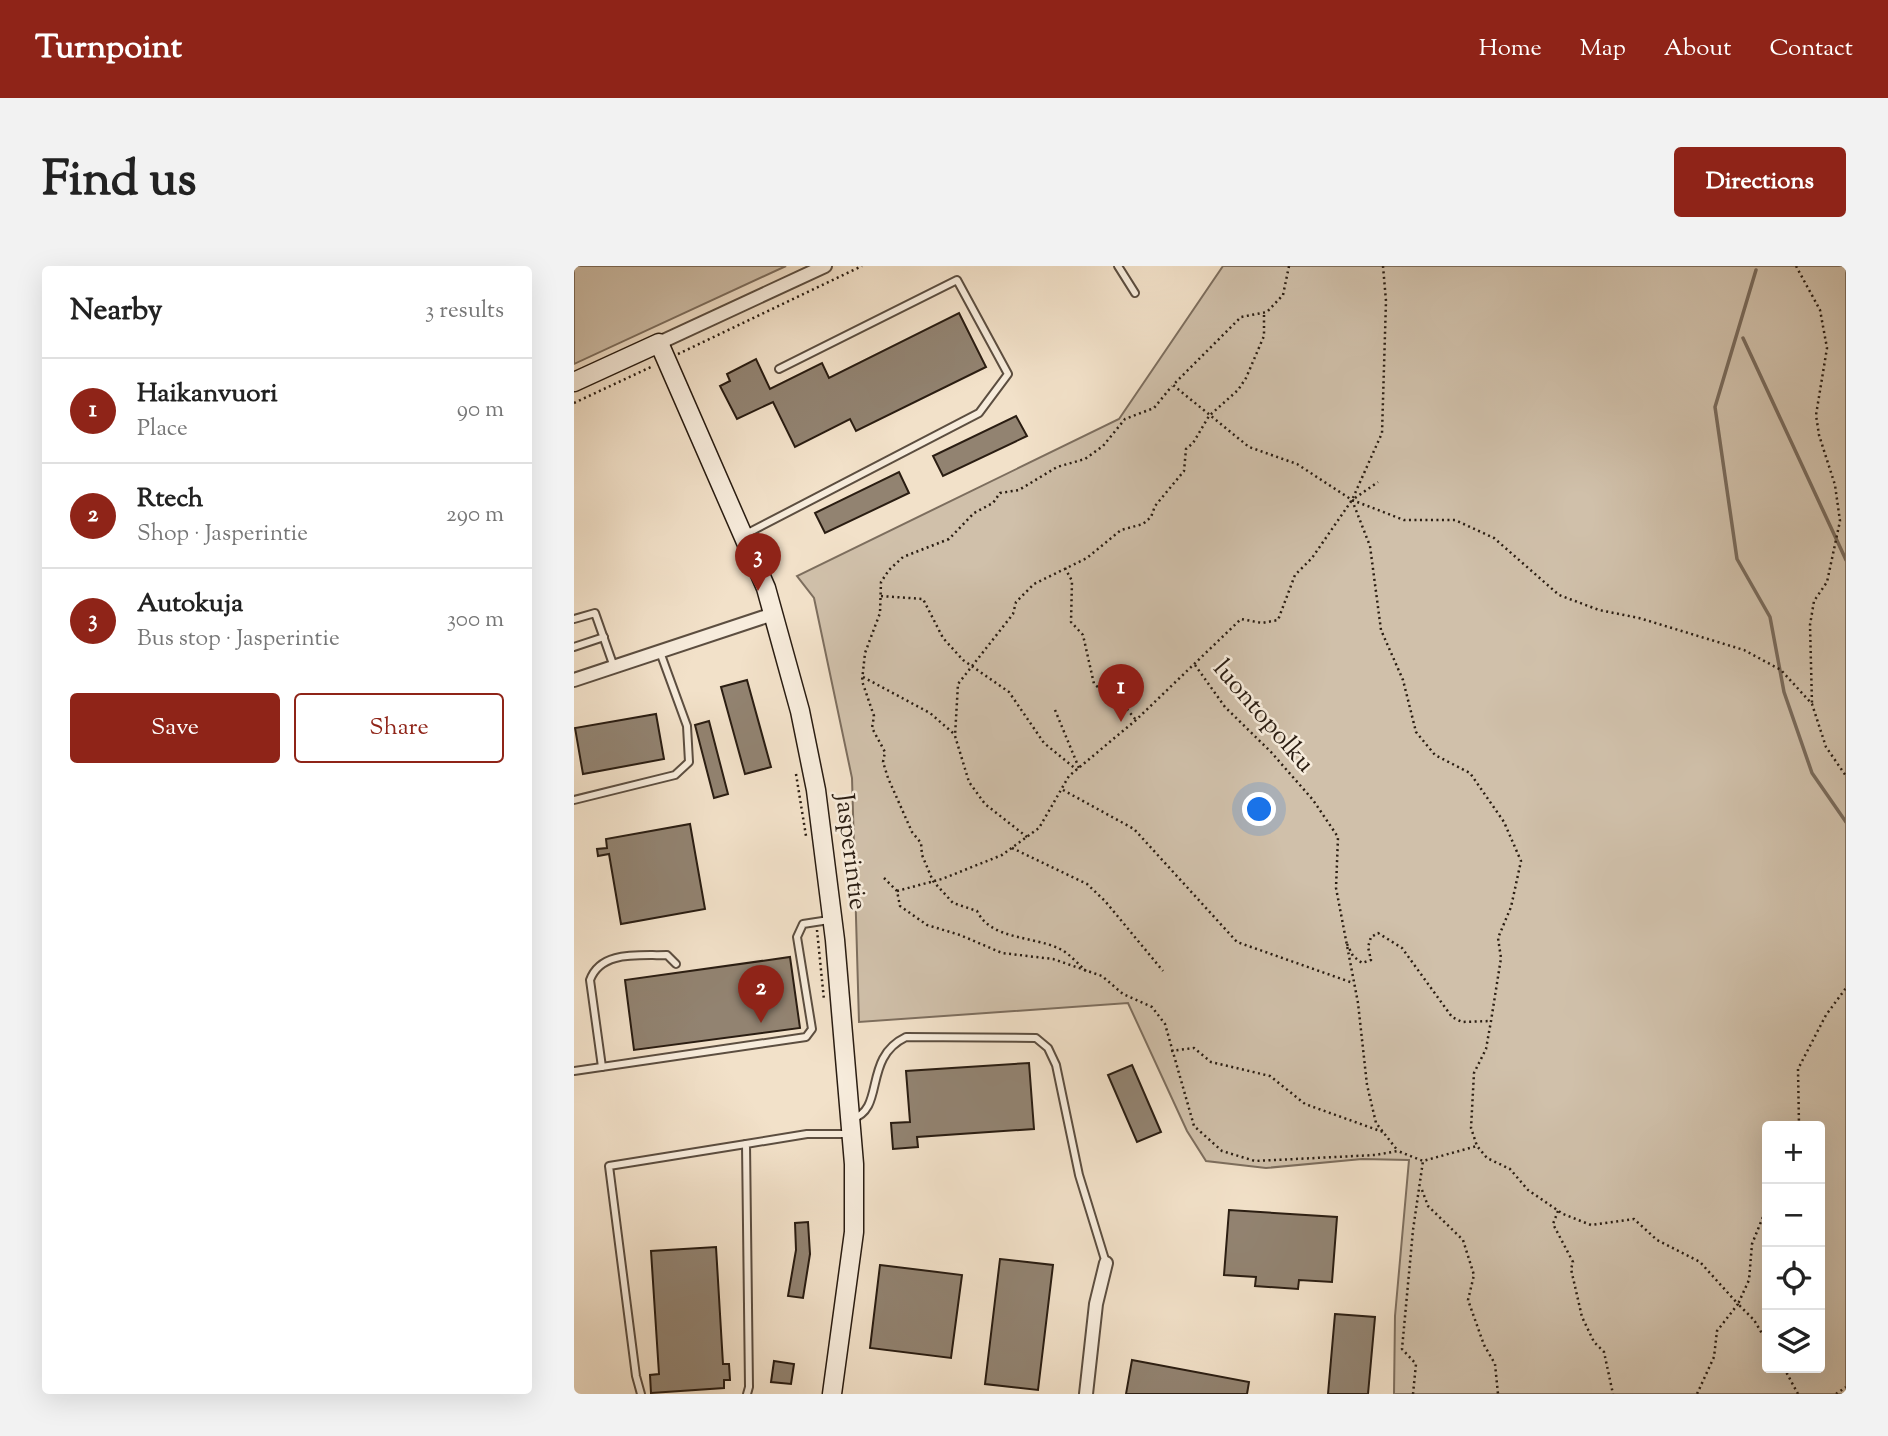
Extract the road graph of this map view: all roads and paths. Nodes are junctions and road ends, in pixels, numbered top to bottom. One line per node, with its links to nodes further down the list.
1 (825, 266): 9 (street)
2 (862, 266): 9 (path)
3 (1118, 266): 7 (lane)
4 (1289, 266): 8 (path)
5 (1383, 266): 16 (path)
6 (1796, 266): 30 (path)
7 (1135, 293)
8 (1264, 313): 12 (path); 14 (path)
9 (663, 351): 11 (main road); 13 (path); 17 (main road, Jasperintie)
10 (779, 369): 17 (lane)
11 (574, 382)
12 (1173, 385): 14 (path); 19 (path)
13 (574, 403)
14 (1209, 416): 16 (path); 18 (path)
15 (1378, 482): 16 (path)
16 (1352, 500): 26 (path, luontopolku); 30 (path); 53 (path)
17 (745, 536): 20 (main road, Jasperintie)
18 (1065, 567): 25 (path); 32 (path)
19 (880, 596): 25 (path); 28 (path)
20 (773, 614): 24 (street); 45 (main road, Jasperintie)
21 (574, 620): 22 (lane)
22 (604, 637): 23 (lane); 27 (lane)
23 (574, 647)
24 (660, 652): 27 (street); 38 (lane)
25 (970, 665): 33 (path); 34 (path)
26 (1195, 665): 32 (path); 46 (path, luontopolku)
27 (614, 667): 29 (street)
28 (863, 677): 33 (path); 43 (path)
29 (574, 680)
30 (1812, 704): 36 (path)
31 (1055, 709): 34 (path)
32 (1136, 720): 34 (path)
33 (955, 736): 40 (path)
34 (1078, 769): 37 (path)
35 (796, 770): 39 (path)
36 (1846, 776)
37 (1062, 789): 40 (path); 50 (path)
38 (574, 800)
39 (806, 836)
40 (1027, 837): 41 (path)
41 (1012, 848): 43 (path); 49 (path)
42 (884, 878): 44 (path)
43 (933, 881): 44 (path); 48 (path)
44 (897, 891): 48 (path)
45 (825, 921): 52 (path); 55 (lane); 58 (main road, Jasperintie)
46 (1345, 941): 50 (path, luontopolku); 53 (path)
47 (676, 964): 55 (lane)
48 (1086, 971): 54 (path)
49 (1163, 971)
50 (1353, 984): 59 (path, luontopolku)
51 (1846, 988): 57 (path)
52 (824, 1001)
53 (1491, 1021): 61 (path)
54 (1171, 1051): 59 (path); 62 (path)
55 (602, 1067): 56 (lane)
56 (574, 1071)
57 (1799, 1121)
58 (850, 1127): 60 (lane); 67 (lane); 74 (main road, Jasperintie)
59 (1384, 1132): 62 (path, luontopolku)
60 (746, 1144): 72 (lane); 73 (lane)
61 (1477, 1146): 63 (path); 65 (path)
62 (1398, 1151): 63 (path)
63 (1423, 1161): 64 (path)
64 (1421, 1189): 76 (path); 77 (path)
65 (1558, 1211): 68 (path); 78 (path)
66 (1762, 1219): 68 (path)
67 (1106, 1263): 75 (street)
68 (1738, 1304): 69 (path); 79 (path)
69 (1762, 1334)
70 (1787, 1373): 80 (path)
71 (1846, 1387): 81 (path)
72 (641, 1394)
73 (747, 1394)
74 (832, 1394)
75 (1086, 1394)
76 (1413, 1394)
77 (1498, 1394)
78 (1613, 1394)
79 (1697, 1394)
80 (1798, 1394)
81 (1836, 1394)

